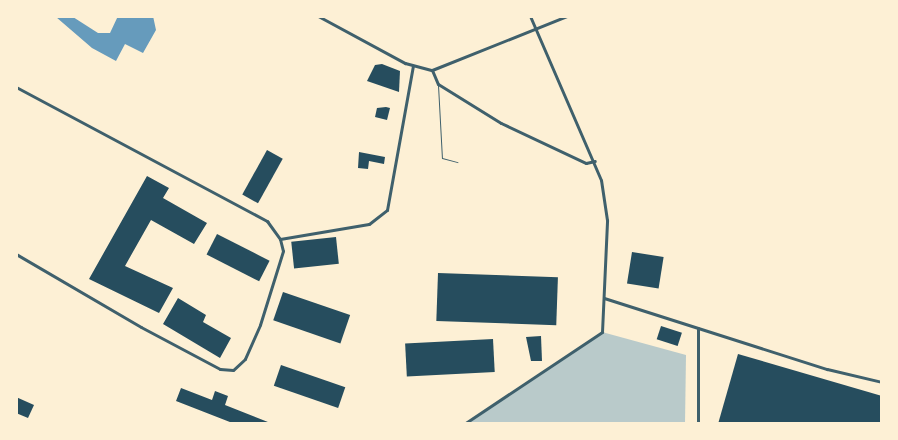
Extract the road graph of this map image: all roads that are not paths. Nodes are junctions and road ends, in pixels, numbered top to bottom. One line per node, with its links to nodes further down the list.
1 (318, 16): 5 (street)
2 (530, 16): 4 (street)
3 (567, 16): 4 (street)
4 (535, 28): 6 (street); 9 (street)
5 (413, 66): 6 (street); 11 (street)
6 (432, 70): 7 (street)
7 (438, 84): 9 (street); 10 (lane)
8 (16, 86): 11 (street)
9 (595, 161): 13 (street)
10 (457, 162)
11 (280, 239): 12 (street)
12 (16, 254)
13 (604, 298): 14 (street); 16 (street)
14 (698, 328): 15 (street); 17 (street)
15 (882, 382)
16 (464, 424)
17 (698, 424)

